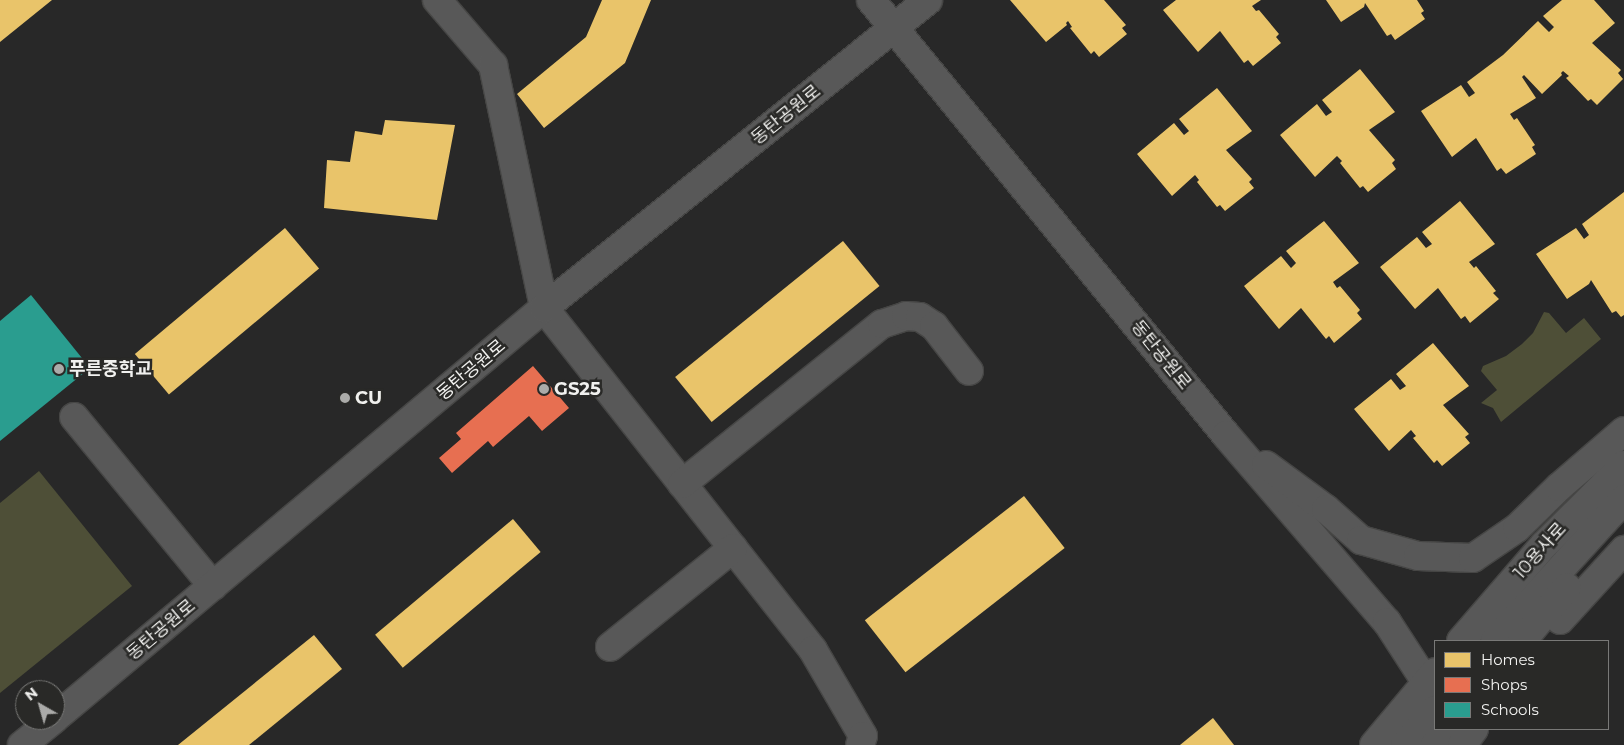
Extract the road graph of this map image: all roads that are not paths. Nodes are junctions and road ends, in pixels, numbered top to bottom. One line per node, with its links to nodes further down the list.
1 (437, 0): 5 (street)
2 (871, 0): 4 (street, 동탄공원로)
3 (928, 0): 4 (street)
4 (894, 29): 5 (street, 동탄공원로); 9 (street, 동탄공원로)
5 (544, 308): 11 (street); 16 (street, 동탄공원로)
6 (969, 371): 11 (street)
7 (74, 417): 16 (street)
8 (1624, 430): 9 (street)
9 (1226, 435): 22 (street, 동탄공원로)
10 (1624, 465): 17 (street, 10용사로)
11 (682, 484): 14 (street)
12 (1624, 499): 18 (street)
13 (1624, 525): 19 (street)
14 (733, 548): 21 (street); 28 (street)
15 (1624, 550): 20 (street)
16 (213, 586): 23 (street, 동탄공원로)
17 (1463, 640)
18 (1496, 640)
19 (1523, 640)
20 (1542, 640)
21 (610, 647)
22 (1432, 684): 29 (street)
23 (65, 710)
24 (1434, 711): 30 (street)
25 (40, 730): 27 (street, 동탄공원로)
26 (1464, 736): 31 (street)
27 (22, 745)
28 (860, 745)
29 (1374, 745)
30 (1405, 745)
31 (1435, 745)

